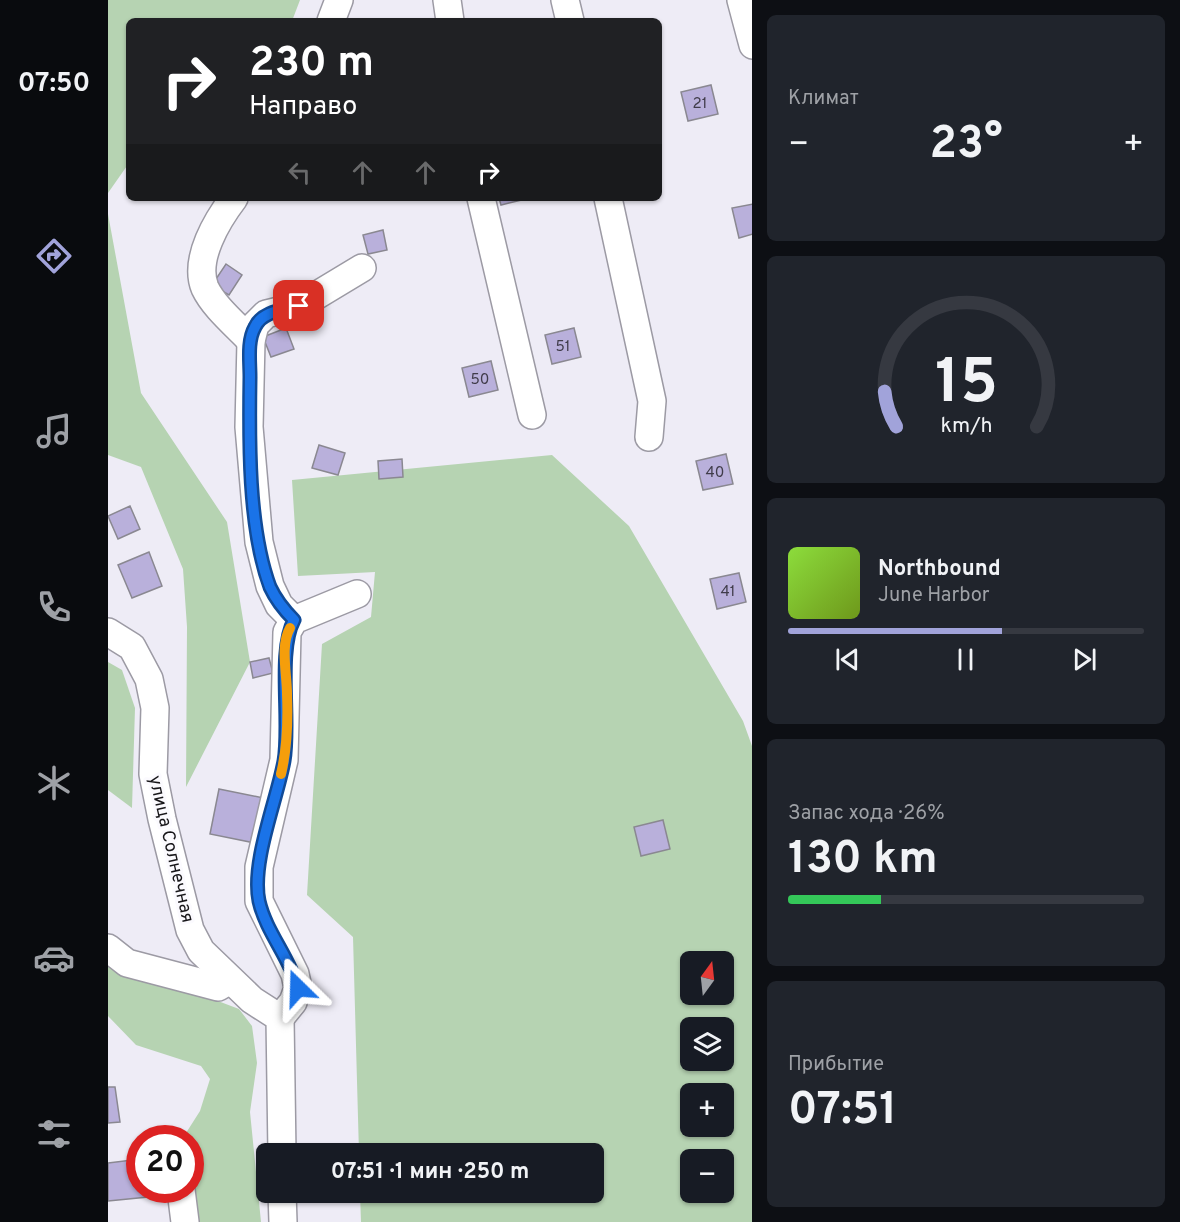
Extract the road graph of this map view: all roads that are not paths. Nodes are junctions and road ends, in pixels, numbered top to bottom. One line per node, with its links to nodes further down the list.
1 (339, 0): 5 (street)
2 (447, 0): 6 (street)
3 (566, 0): 7 (street)
4 (741, 0): 8 (street)
5 (332, 18)
6 (450, 18)
7 (569, 18)
8 (752, 41)
9 (232, 201): 13 (street)
10 (482, 201): 14 (street)
11 (609, 201): 15 (street)
12 (362, 268): 13 (street)
13 (251, 341): 17 (street)
14 (532, 415)
15 (649, 437)
16 (357, 594): 17 (street)
17 (294, 620): 21 (street)
18 (108, 632): 20 (street, улица Солнечная)
19 (108, 948): 20 (street)
20 (230, 980): 21 (street, улица Солнечная)
21 (280, 1018): 22 (street)
22 (282, 1143)
23 (183, 1203): 25 (street)
24 (282, 1203): 26 (street)
25 (185, 1222)
26 (283, 1222)

